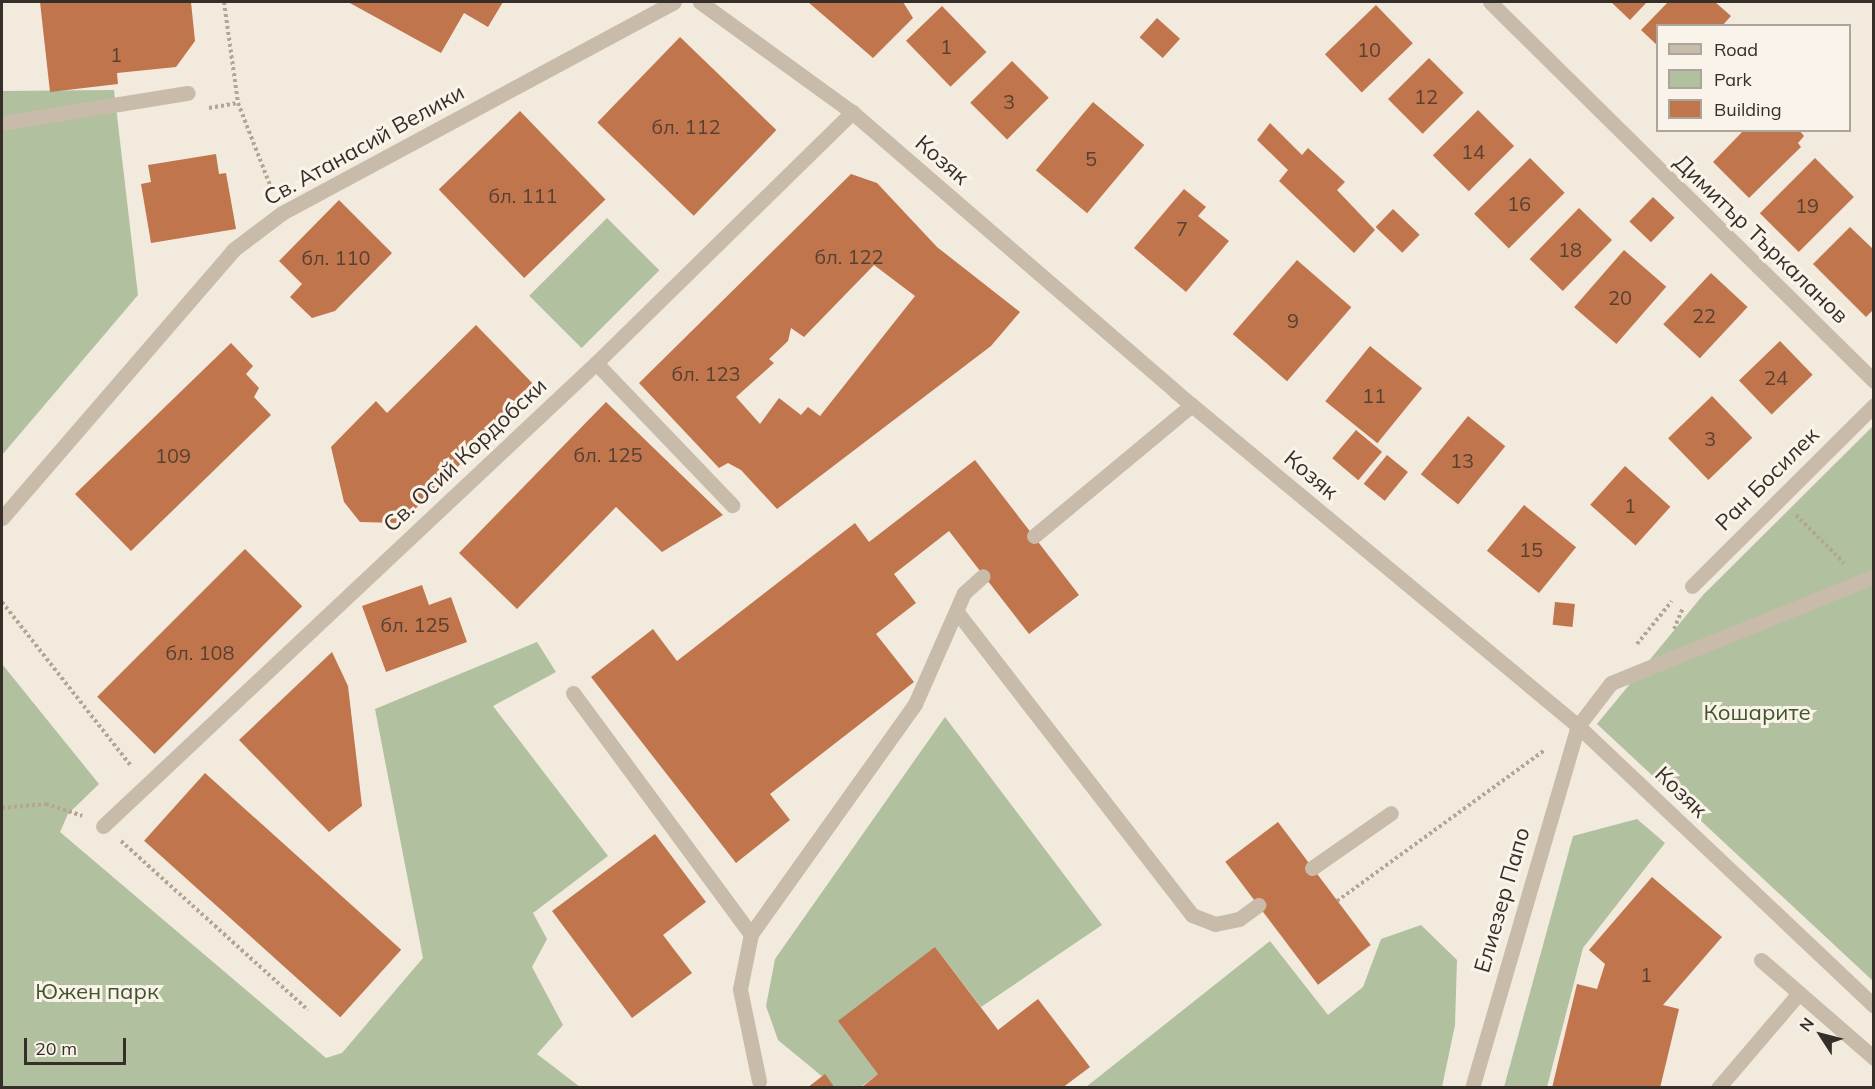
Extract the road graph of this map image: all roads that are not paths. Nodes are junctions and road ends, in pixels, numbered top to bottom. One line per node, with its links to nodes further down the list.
1 (674, 2): 12 (street, Св. Атанасий Велики)
2 (700, 2): 5 (street, Козяк)
3 (1490, 2): 8 (street, Димитър Търкаланов)
4 (189, 93): 6 (street)
5 (852, 112): 7 (street, Св. Осий Кордобски); 9 (street, Козяк)
6 (2, 123)
7 (596, 363): 11 (street); 21 (street, Св. Осий Кордобски)
8 (1874, 381)
9 (1192, 405): 13 (street); 19 (street, Козяк)
10 (1874, 405): 16 (street, Ран Босилек)
11 (732, 505)
12 (2, 518)
13 (1034, 536)
14 (983, 576): 17 (street)
15 (1874, 576): 19 (street)
16 (1692, 586)
17 (957, 612): 23 (street); 24 (street)
18 (573, 693): 24 (street)
19 (1578, 726): 27 (street, Козяк); 30 (street, Елиезер Папо)
20 (1391, 813): 22 (street)
21 (103, 826)
22 (1312, 868)
23 (1258, 905)
24 (751, 934): 29 (street)
25 (1761, 960): 26 (street)
26 (1799, 993): 28 (street); 31 (street)
27 (1874, 1006)
28 (1874, 1058)
29 (759, 1081)
30 (1472, 1088)
31 (1718, 1088)

